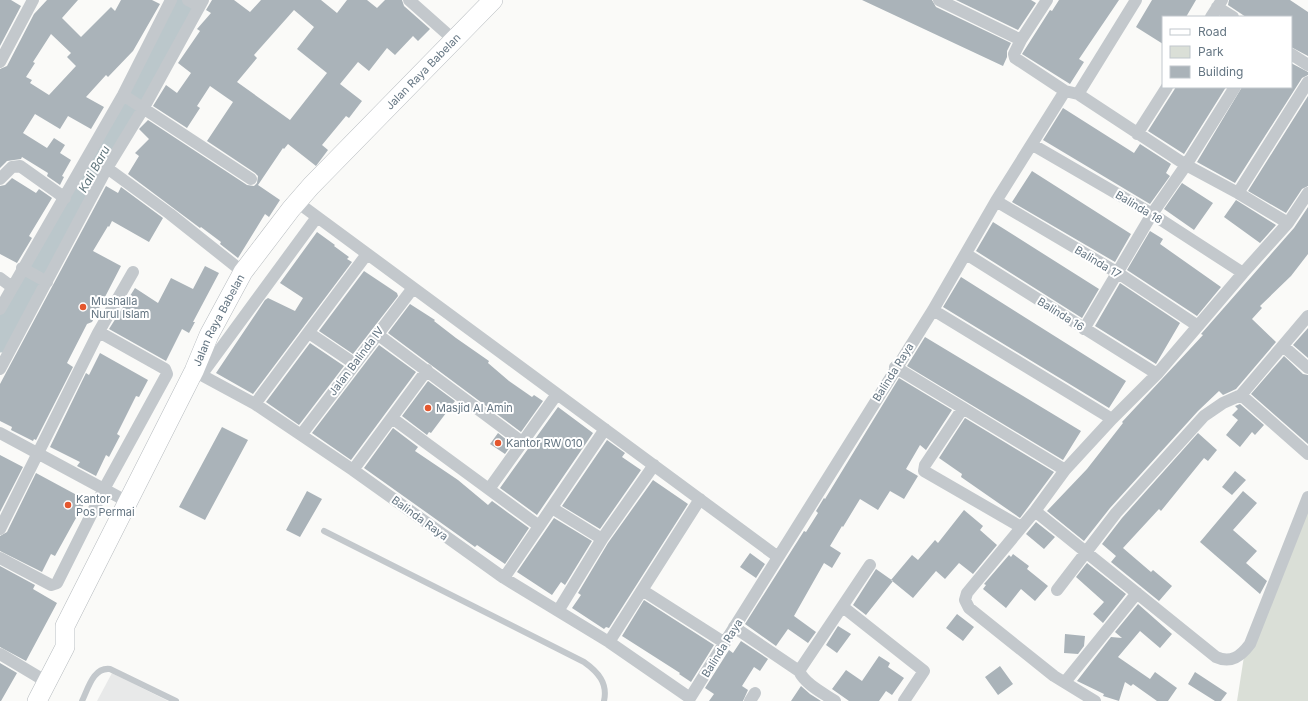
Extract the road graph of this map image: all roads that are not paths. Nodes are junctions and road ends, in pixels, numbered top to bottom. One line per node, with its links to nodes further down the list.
1 (33, 0): 15 (street)
2 (171, 0): 22 (street)
3 (409, 0): 12 (street)
4 (420, 0): 12 (street)
5 (492, 0): 12 (main road, Jalan Raya Babelan)
6 (939, 0): 13 (street)
7 (1047, 0): 13 (street)
8 (1136, 0): 21 (street)
9 (196, 2): 23 (street)
10 (1217, 8): 11 (street)
11 (1231, 16)
12 (456, 38): 34 (main road, Jalan Raya Babelan)
13 (1021, 40): 20 (street)
14 (1292, 55): 16 (street)
15 (0, 62)
16 (1308, 65)
17 (1308, 82): 30 (street)
18 (1166, 88): 24 (street)
19 (1235, 88): 26 (street)
20 (1065, 91): 21 (street); 25 (street, Balinda Raya)
21 (1078, 94): 24 (street)
22 (124, 96): 23 (street); 32 (street)
23 (141, 107): 27 (street); 29 (street)
24 (1137, 134): 26 (street)
25 (1033, 145): 33 (street, Balinda Raya); 35 (street, Balinda 18)
26 (1186, 165): 30 (street); 35 (street)
27 (107, 168): 42 (street); 46 (street)
28 (0, 179): 32 (street)
29 (251, 179)
30 (1238, 193): 37 (street)
31 (1308, 193): 37 (street)
32 (65, 198): 40 (street)
33 (996, 201): 39 (street, Balinda Raya); 43 (street, Balinda 17)
34 (297, 202): 36 (street); 42 (main road, Jalan Raya Babelan)
35 (1152, 214): 43 (street); 44 (street, Balinda 18)
36 (317, 217): 38 (street); 63 (street)
37 (1288, 223): 44 (street)
38 (367, 254): 48 (street); 55 (street)
39 (966, 254): 50 (street, Balinda Raya); 53 (street, Balinda 16)
40 (23, 269): 46 (street); 47 (street)
41 (133, 272): 54 (street)
42 (243, 272): 63 (main road, Jalan Raya Babelan)
43 (1118, 272): 52 (street, Balinda 17); 53 (street)
44 (1243, 273): 52 (street)
45 (0, 278): 47 (street)
46 (45, 281): 61 (street)
47 (12, 286): 49 (street)
48 (413, 288): 56 (street, Jalan Balinda IV); 65 (street)
49 (0, 309)
50 (933, 310): 59 (street, Balinda Raya); 70 (street)
51 (1308, 316): 57 (street)
52 (1198, 326): 64 (street)
53 (1084, 329): 64 (street, Balinda 16)
54 (99, 332): 75 (street); 80 (street)
55 (309, 333): 58 (street); 67 (street)
56 (377, 334): 58 (street, Jalan Balinda IV); 62 (street)
57 (1283, 346): 60 (street); 66 (street)
58 (355, 364): 73 (street, Jalan Balinda IV)
59 (896, 367): 68 (street); 93 (street, Balinda Raya)
60 (1308, 368)
61 (0, 369)
62 (427, 370): 69 (street); 74 (street)
63 (198, 373): 67 (street, Balinda Raya); 84 (main road, Jalan Raya Babelan)
64 (1157, 374): 70 (street)
65 (557, 394): 71 (street); 74 (street)
66 (1241, 396): 76 (street); 92 (street)
67 (255, 404): 73 (street, Balinda Raya)
68 (963, 408): 79 (street); 88 (street)
69 (392, 418): 78 (street); 81 (street)
70 (1112, 419): 79 (street)
71 (605, 430): 77 (street); 85 (street)
72 (0, 433): 75 (street)
73 (300, 435): 78 (street, Balinda Raya)
74 (522, 442): 81 (street)
75 (38, 452): 80 (street); 89 (street)
76 (1308, 454)
77 (654, 466): 83 (street); 91 (street)
78 (353, 470): 96 (street, Balinda Raya)
79 (1065, 470): 86 (street)
80 (104, 489): 84 (street); 94 (street)
81 (489, 489): 87 (street)
82 (1308, 497): 99 (street)
83 (700, 499): 93 (street); 97 (street)
84 (128, 502): 107 (main road, Jalan Raya Babelan)
85 (552, 508): 87 (street); 91 (street)
86 (1035, 511): 88 (street); 92 (street)
87 (539, 526): 96 (street)
88 (1021, 527): 108 (street)
89 (0, 529)
90 (324, 531): 113 (lane)
91 (602, 538): 101 (street)
92 (1087, 552): 98 (street); 99 (street)
93 (778, 557): 102 (street, Balinda Raya)
94 (0, 558)
95 (870, 565): 100 (street)
96 (504, 578): 101 (street, Balinda Raya)
97 (642, 590): 103 (street); 104 (street)
98 (1057, 590)
99 (1137, 593): 108 (street)
100 (843, 607): 106 (street); 115 (street)
101 (558, 611): 103 (street, Balinda Raya)
102 (734, 627): 104 (street, Balinda Raya); 106 (street)
103 (609, 642): 109 (street, Balinda Raya)
104 (725, 643): 109 (street, Balinda Raya)
105 (0, 654): 107 (street)
106 (799, 671): 114 (street)
107 (46, 682): 110 (main road, Jalan Raya Babelan)
108 (1065, 682): 116 (street)
109 (692, 699)
110 (36, 701)
111 (82, 701): 112 (lane)
112 (176, 701)
113 (604, 701)
114 (835, 701)
115 (904, 701)
116 (1095, 701)

